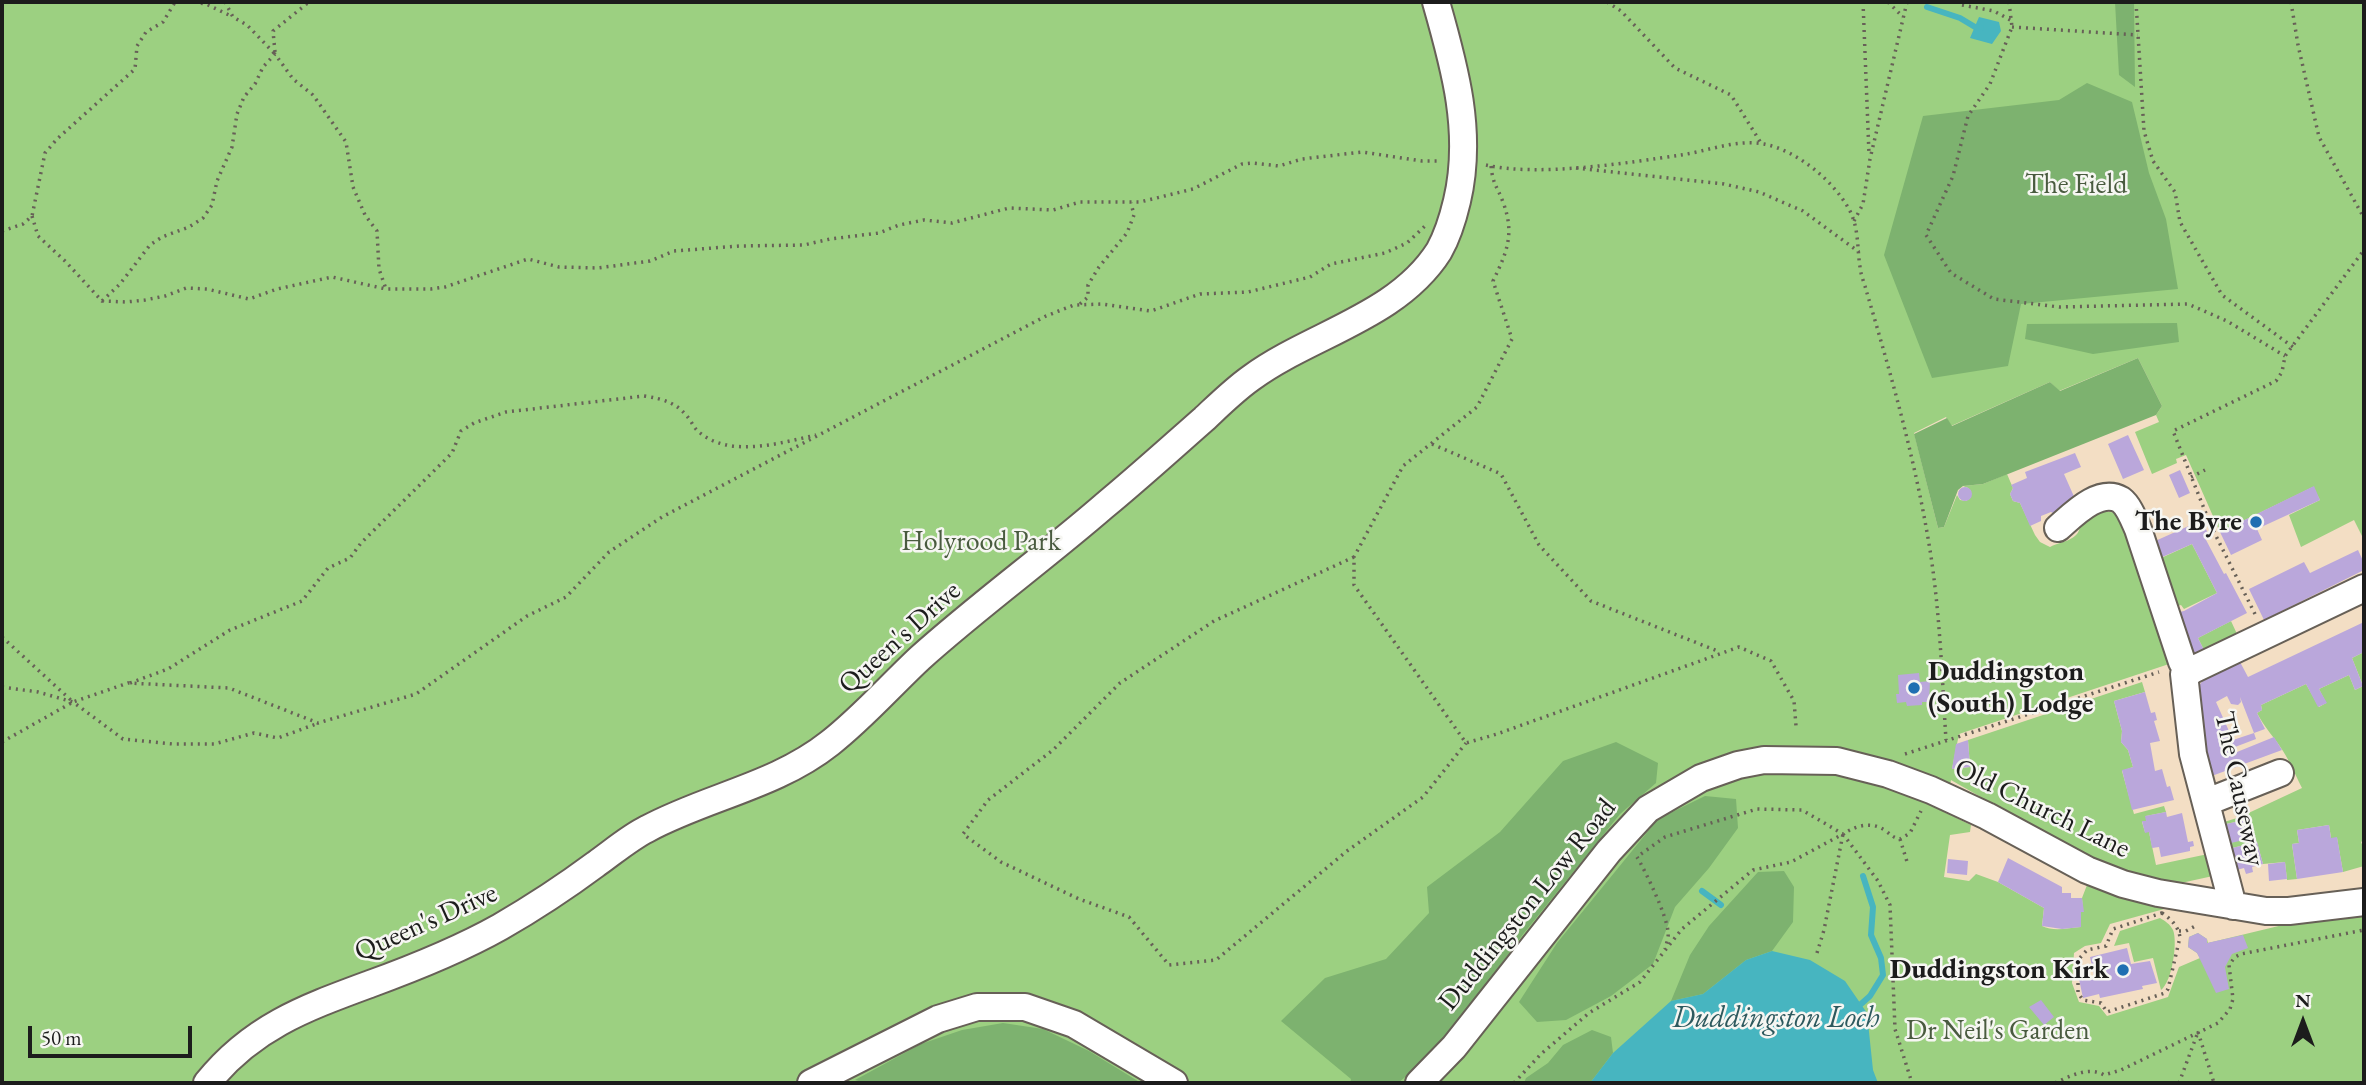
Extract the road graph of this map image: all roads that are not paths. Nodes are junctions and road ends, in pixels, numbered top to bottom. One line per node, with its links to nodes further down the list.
1 (1436, 2): 10 (street, Queen's Drive)
2 (2057, 528): 4 (street)
3 (2364, 588): 4 (street)
4 (2188, 672): 7 (street, The Causeway)
5 (1861, 767): 9 (street, Old Church Lane); 13 (street, Duddingston Low Road)
6 (2280, 773): 7 (street)
7 (2207, 802): 9 (street, The Causeway)
8 (2364, 902): 9 (street, Old Church Lane)
9 (2233, 906)
10 (207, 1083)
11 (811, 1083): 12 (street)
12 (1174, 1083)
13 (1419, 1083)

